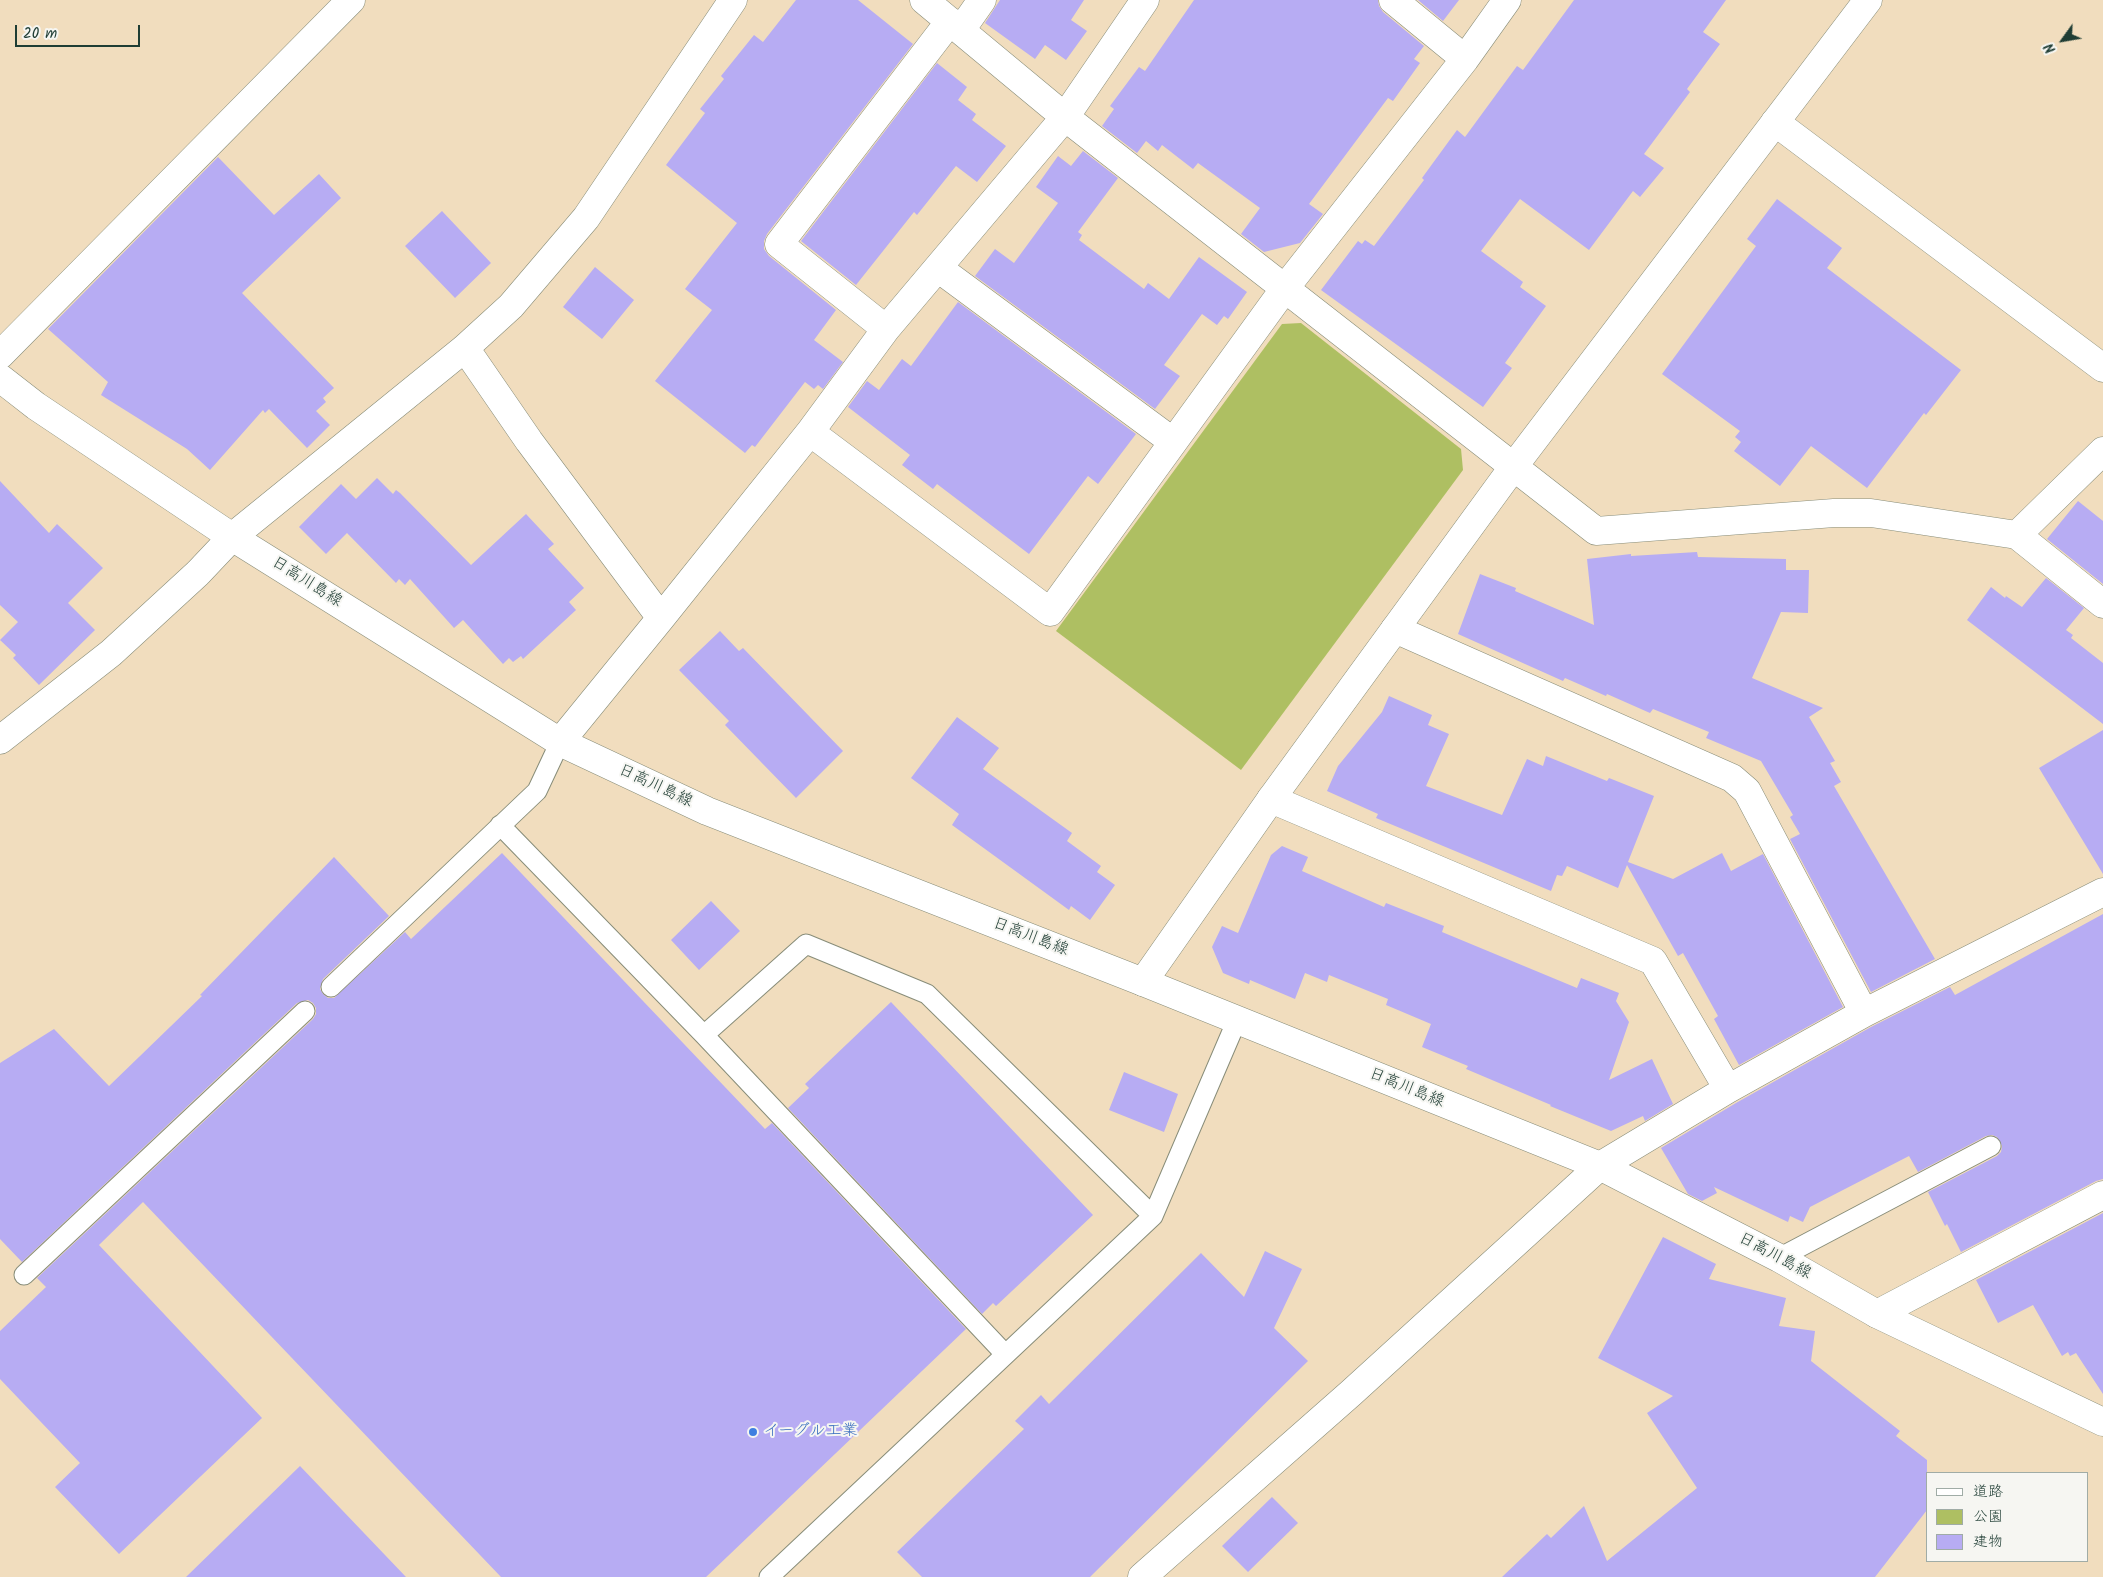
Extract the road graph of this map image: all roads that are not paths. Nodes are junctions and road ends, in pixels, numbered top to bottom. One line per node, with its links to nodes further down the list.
1 (351, 0): 17 (street)
2 (733, 0): 16 (street)
3 (924, 0): 9 (street)
4 (982, 0): 9 (street)
5 (1145, 0): 11 (street)
6 (1393, 0): 10 (street)
7 (1507, 0): 10 (street)
8 (1868, 0): 12 (street)
9 (956, 26): 11 (street); 15 (street)
10 (1466, 59): 14 (street)
11 (1065, 117): 13 (street); 14 (street)
12 (1775, 122): 18 (street); 23 (street)
13 (938, 268): 15 (street); 21 (street)
14 (1285, 288): 21 (street); 23 (street)
15 (886, 329): 20 (street)
16 (466, 348): 25 (street); 27 (street)
17 (0, 355)
18 (2103, 368)
19 (0, 378): 25 (street, 日高川島線)
20 (810, 432): 21 (street); 27 (street)
21 (1172, 441)
22 (2103, 450): 24 (street)
23 (1514, 466): 24 (street); 28 (street)
24 (2017, 535): 26 (street)
25 (232, 537): 29 (street); 30 (street, 日高川島線)
26 (2103, 604)
27 (662, 618): 30 (street)
28 (1395, 629): 31 (street); 37 (street)
29 (0, 740)
30 (560, 742): 32 (lane); 34 (street, 日高川島線)
31 (1271, 799): 34 (street); 40 (street)
32 (500, 825): 35 (lane); 39 (lane)
33 (2103, 892): 37 (street)
34 (1143, 982): 38 (street, 日高川島線)
35 (331, 987)
36 (305, 1012): 46 (lane)
37 (1864, 1013): 40 (street)
38 (1237, 1020): 42 (street, 日高川島線); 44 (lane)
39 (704, 1035): 44 (lane); 48 (lane)
40 (1728, 1089): 42 (street)
41 (1991, 1146): 45 (lane)
42 (1600, 1166): 45 (street, 日高川島線); 51 (street)
43 (2103, 1195): 47 (street)
44 (1153, 1216): 48 (lane)
45 (1779, 1258): 47 (street, 日高川島線)
46 (24, 1275)
47 (1877, 1314): 49 (street, 日高川島線)
48 (1005, 1354): 50 (lane)
49 (2103, 1422)
50 (769, 1577)
51 (1142, 1577)

